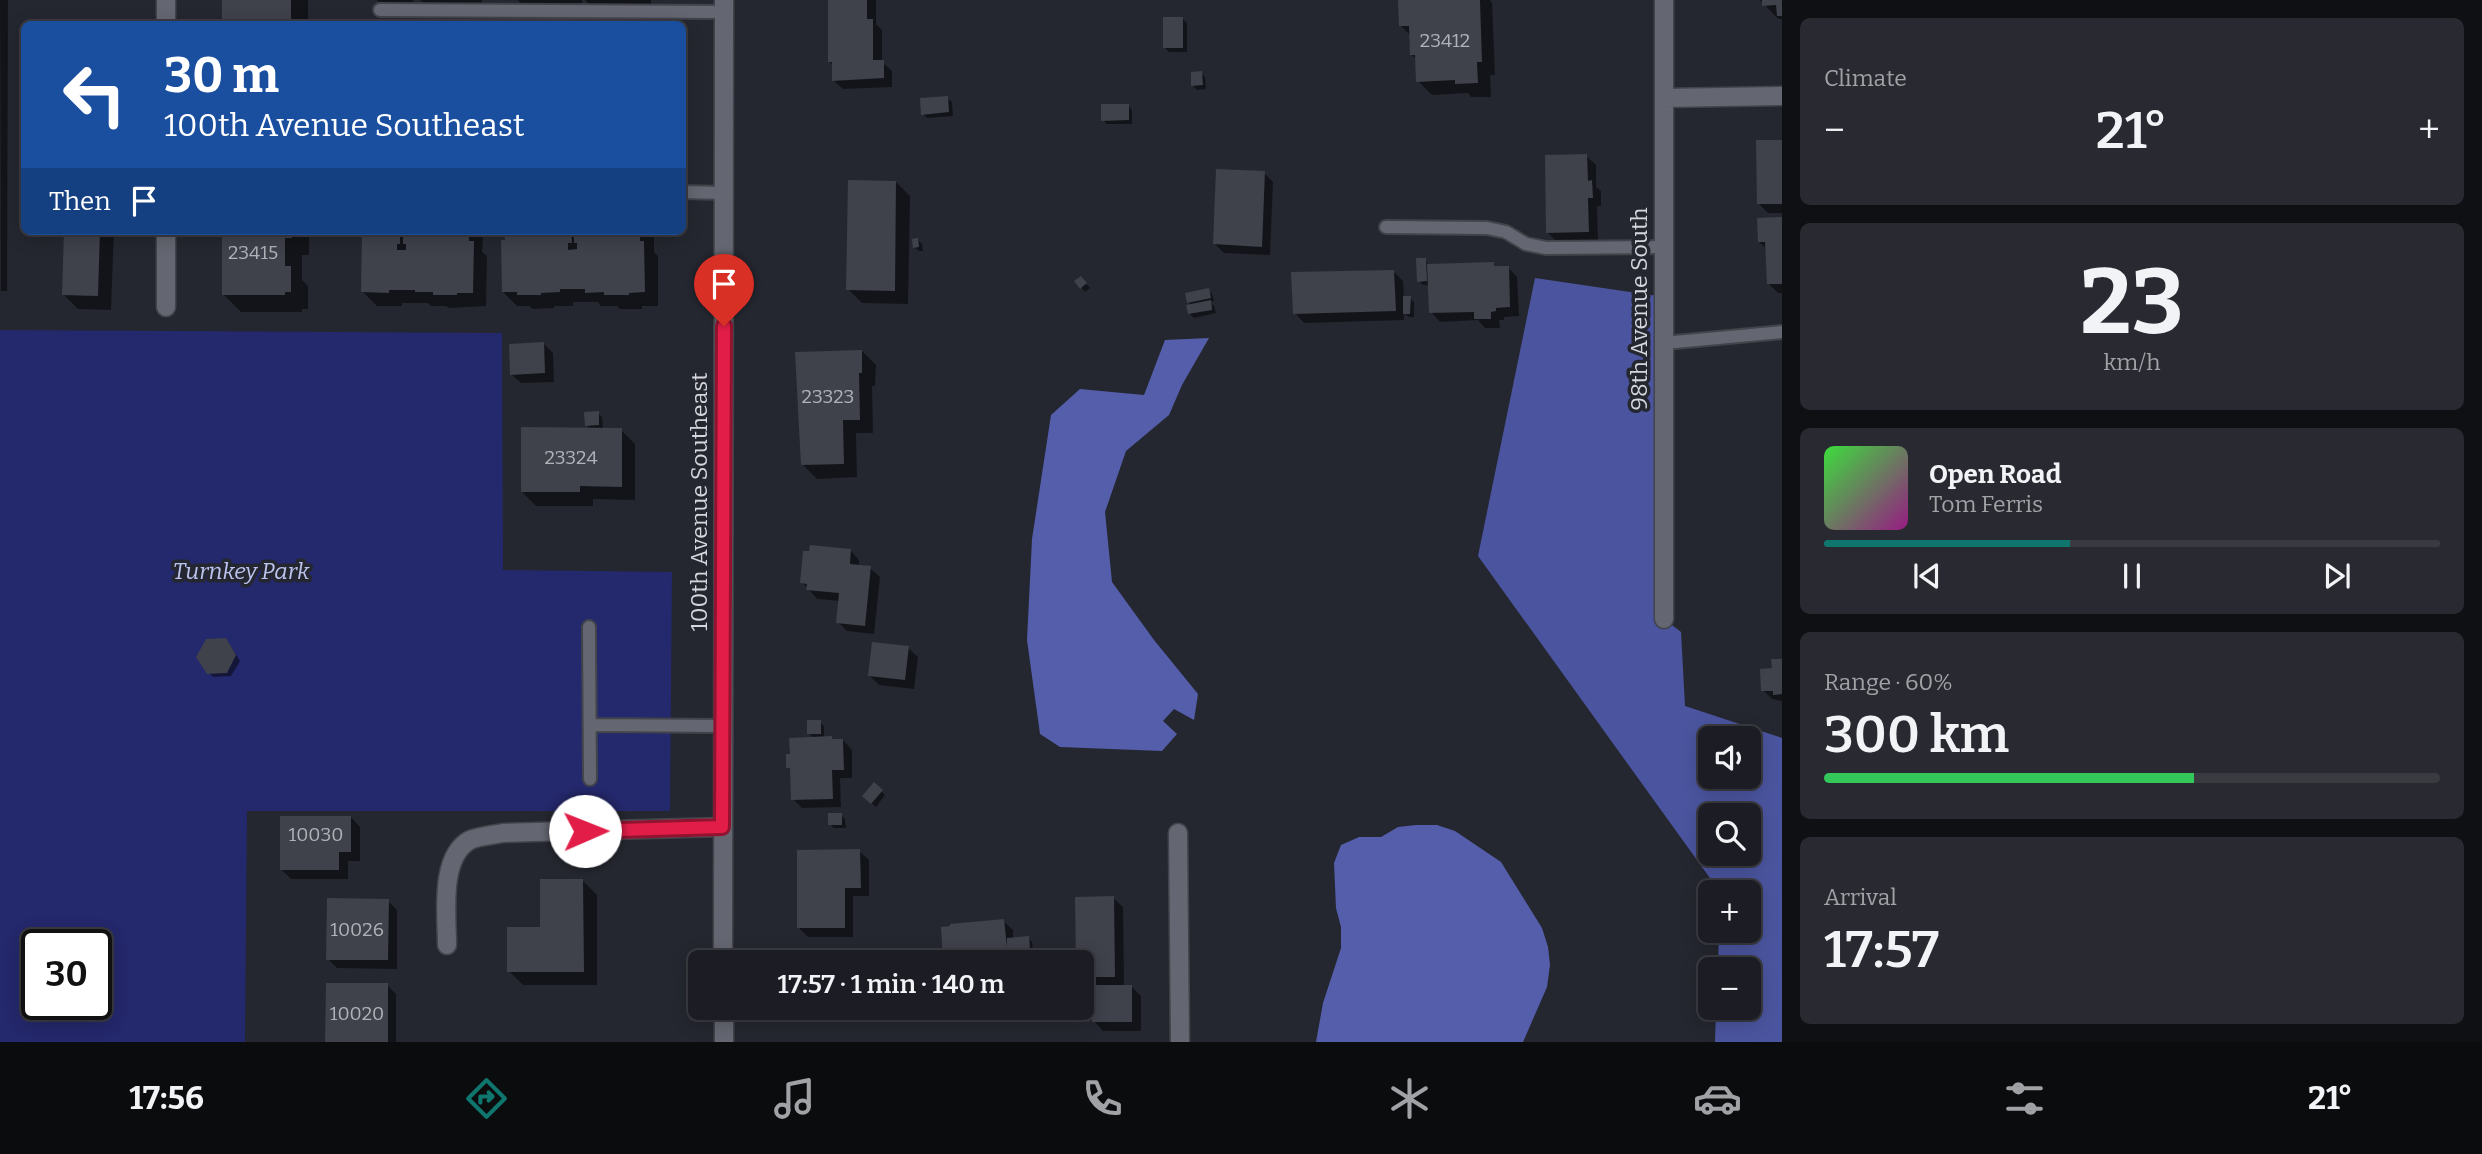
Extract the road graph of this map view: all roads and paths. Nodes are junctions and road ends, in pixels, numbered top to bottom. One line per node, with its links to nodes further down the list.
1 (166, 0): 6 (street)
2 (1664, 0): 9 (street, 98th Avenue South)
3 (724, 6): 5 (lane); 11 (street, 100th Avenue Southeast)
4 (380, 10): 5 (lane)
5 (486, 10): 7 (lane)
6 (166, 21)
7 (486, 21)
8 (1782, 96): 9 (street)
9 (1664, 98): 14 (street, 98th Avenue South)
10 (686, 192): 11 (lane)
11 (724, 193): 21 (street, 100th Avenue Southeast)
12 (1386, 227): 14 (lane)
13 (166, 235): 15 (street)
14 (1664, 247): 17 (street, 98th Avenue South)
15 (166, 307)
16 (1782, 332): 17 (lane)
17 (1664, 343): 18 (street, 98th Avenue South)
18 (1664, 619)
19 (589, 627): 20 (lane)
20 (590, 725): 21 (lane); 22 (lane)
21 (723, 726): 23 (street, 100th Avenue Southeast)
22 (590, 779)
23 (722, 827): 25 (street); 26 (street, 100th Avenue Southeast)
24 (1178, 834): 29 (street)
25 (447, 944)
26 (723, 950)
27 (724, 1020): 28 (street)
28 (724, 1042)
29 (1180, 1042)

